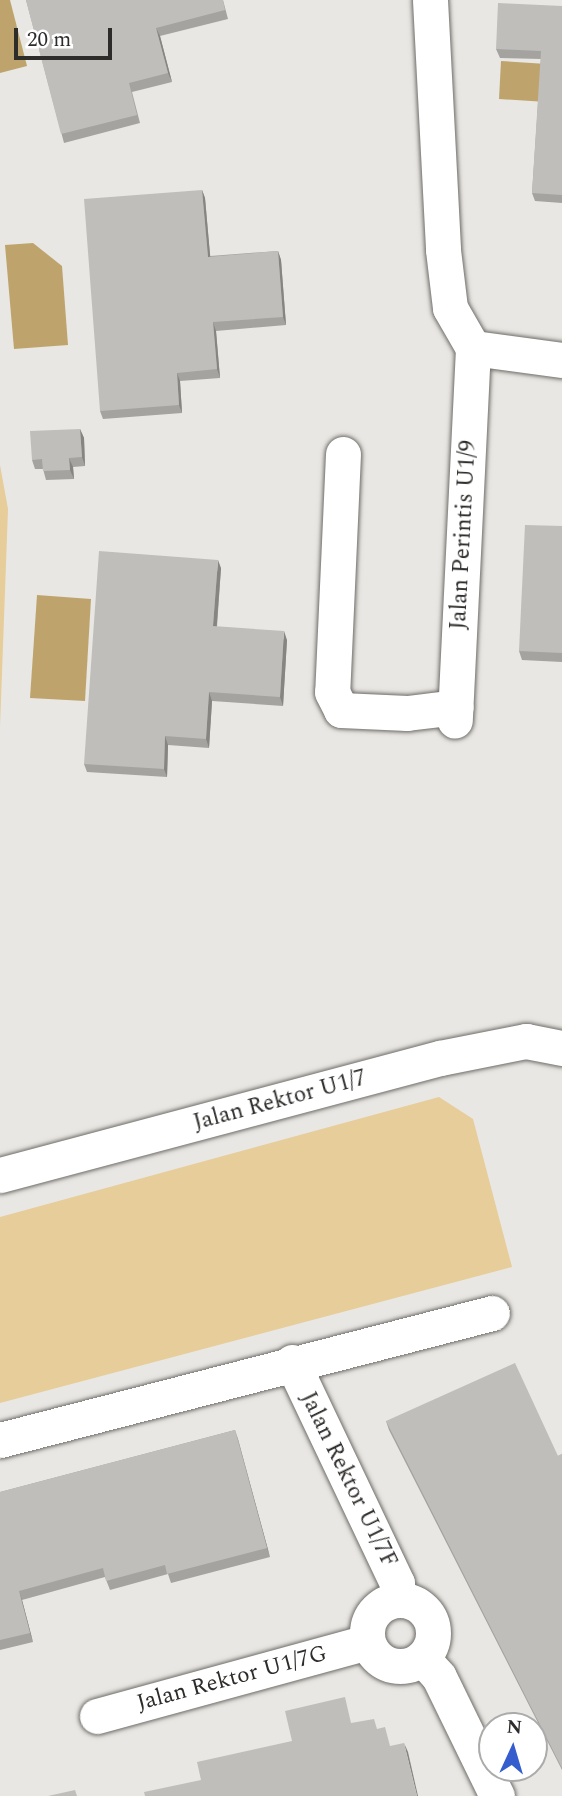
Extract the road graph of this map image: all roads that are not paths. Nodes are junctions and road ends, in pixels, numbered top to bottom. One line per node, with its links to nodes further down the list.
1 (430, 0): 2 (street)
2 (473, 348): 3 (street); 4 (street, Jalan Perintis U1/9)
3 (562, 360)
4 (343, 454)
5 (562, 1048): 6 (street, Jalan Rektor U1/7)
6 (0, 1175)
7 (492, 1313): 8 (street)
8 (292, 1362): 9 (street); 10 (street, Jalan Rektor U1/7F)
9 (0, 1440)
10 (398, 1600): 11 (street); 12 (street)
11 (368, 1642): 12 (street); 13 (street, Jalan Rektor U1/7G)
12 (422, 1658): 14 (street)
13 (97, 1716)
14 (497, 1796)

